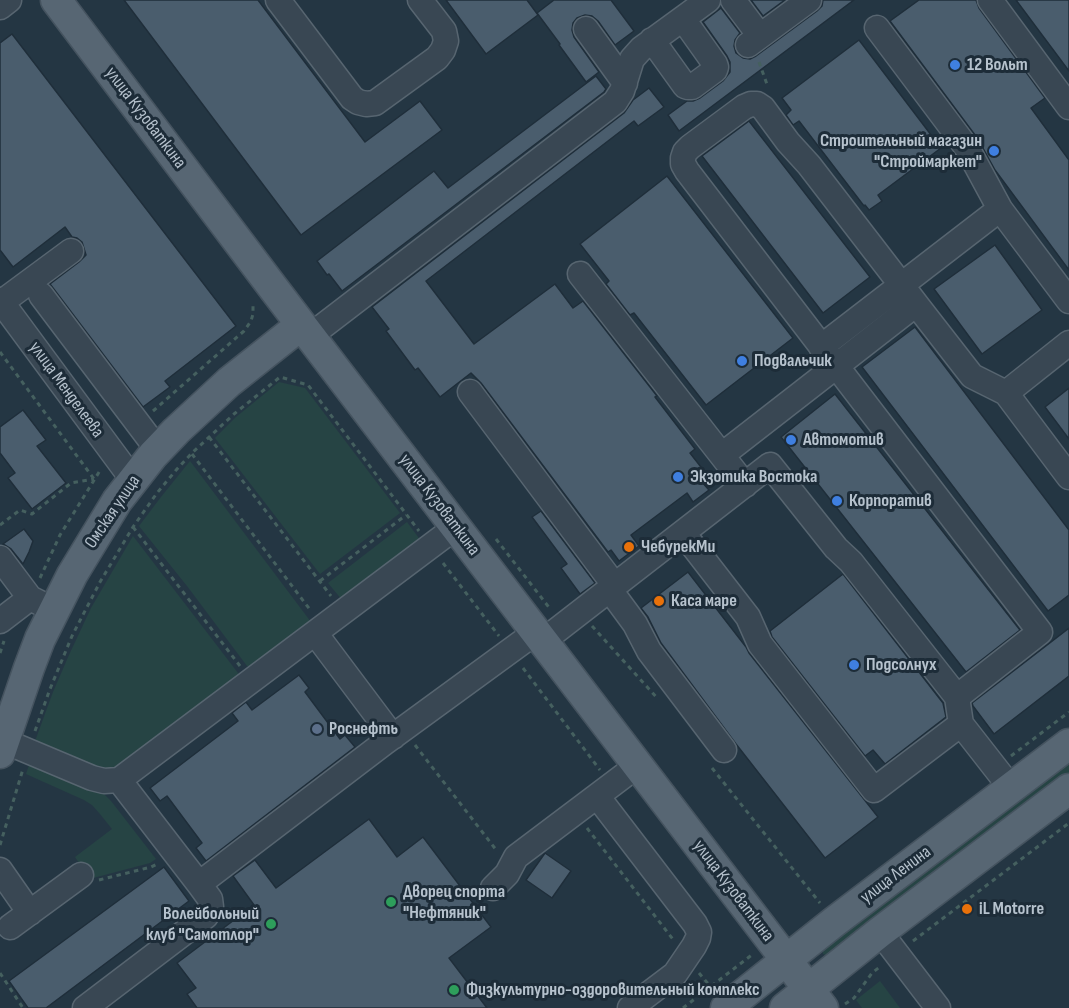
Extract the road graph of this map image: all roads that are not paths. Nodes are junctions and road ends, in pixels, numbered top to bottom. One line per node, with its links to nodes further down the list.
1 (9, 0): 9 (street)
2 (56, 0): 23 (main road, улица Кузоваткина)
3 (278, 0): 4 (street)
4 (420, 0)
5 (708, 0): 10 (street)
6 (734, 0): 7 (street)
7 (808, 0)
8 (990, 0): 15 (street)
9 (0, 7)
10 (682, 19): 13 (street); 13 (street)
11 (877, 28): 16 (street)
12 (585, 29): 14 (street)
13 (652, 40): 14 (street)
14 (625, 83): 23 (street)
15 (1069, 107)
16 (999, 209): 19 (street); 22 (street)
17 (71, 251): 21 (street)
18 (580, 273): 31 (street)
19 (909, 294): 25 (street); 25 (street); 26 (street); 28 (street)
20 (41, 295): 30 (street)
21 (1, 301): 34 (street, улица Менделеева)
22 (1069, 301)
23 (306, 330): 30 (main road, Омская улица); 36 (main road, улица Кузоваткина)
24 (1069, 343): 28 (street)
25 (821, 347): 26 (street)
26 (836, 366): 29 (street); 44 (street)
27 (470, 392): 39 (street)
28 (1006, 393): 33 (street)
29 (759, 427): 31 (street); 32 (street)
30 (158, 450): 34 (main road, Омская улица)
31 (722, 455): 35 (street)
32 (770, 465): 35 (street); 44 (street)
33 (1069, 477)
34 (133, 480): 40 (main road, Омская улица)
35 (745, 485): 37 (street)
36 (456, 527): 41 (street); 43 (main road, улица Кузоваткина)
37 (683, 533): 39 (street); 45 (street)
38 (0, 558): 40 (street)
39 (612, 588): 43 (street); 49 (street)
40 (42, 604): 42 (street); 48 (main road, Омская улица)
41 (319, 630): 46 (street); 51 (street)
42 (2, 631)
43 (539, 636): 46 (street); 50 (main road, улица Кузоваткина)
44 (957, 697): 45 (street)
45 (961, 724): 52 (street)
46 (393, 737): 57 (street)
47 (1069, 744): 52 (main road, улица Ленина)
48 (11, 748): 51 (street)
49 (717, 758)
50 (638, 765): 54 (street); 62 (main road, улица Кузоваткина)
51 (120, 780): 57 (street)
52 (1011, 788): 62 (main road, улица Ленина)
53 (1069, 789): 61 (main road, улица Ленина)
54 (604, 791): 58 (street); 66 (street)
55 (0, 870): 59 (street)
56 (81, 875): 59 (street)
57 (199, 884): 65 (street)
58 (493, 888)
59 (30, 912): 60 (street)
60 (10, 927)
61 (888, 943): 64 (main road, улица Ленина); 68 (street)
62 (786, 960): 63 (main road, улица Ленина); 64 (main road, улица Кузоваткина)
63 (718, 997)
64 (816, 999): 67 (main road, улица Ленина)
65 (85, 1008)
66 (630, 1008)
67 (785, 1008)
68 (938, 1008)

